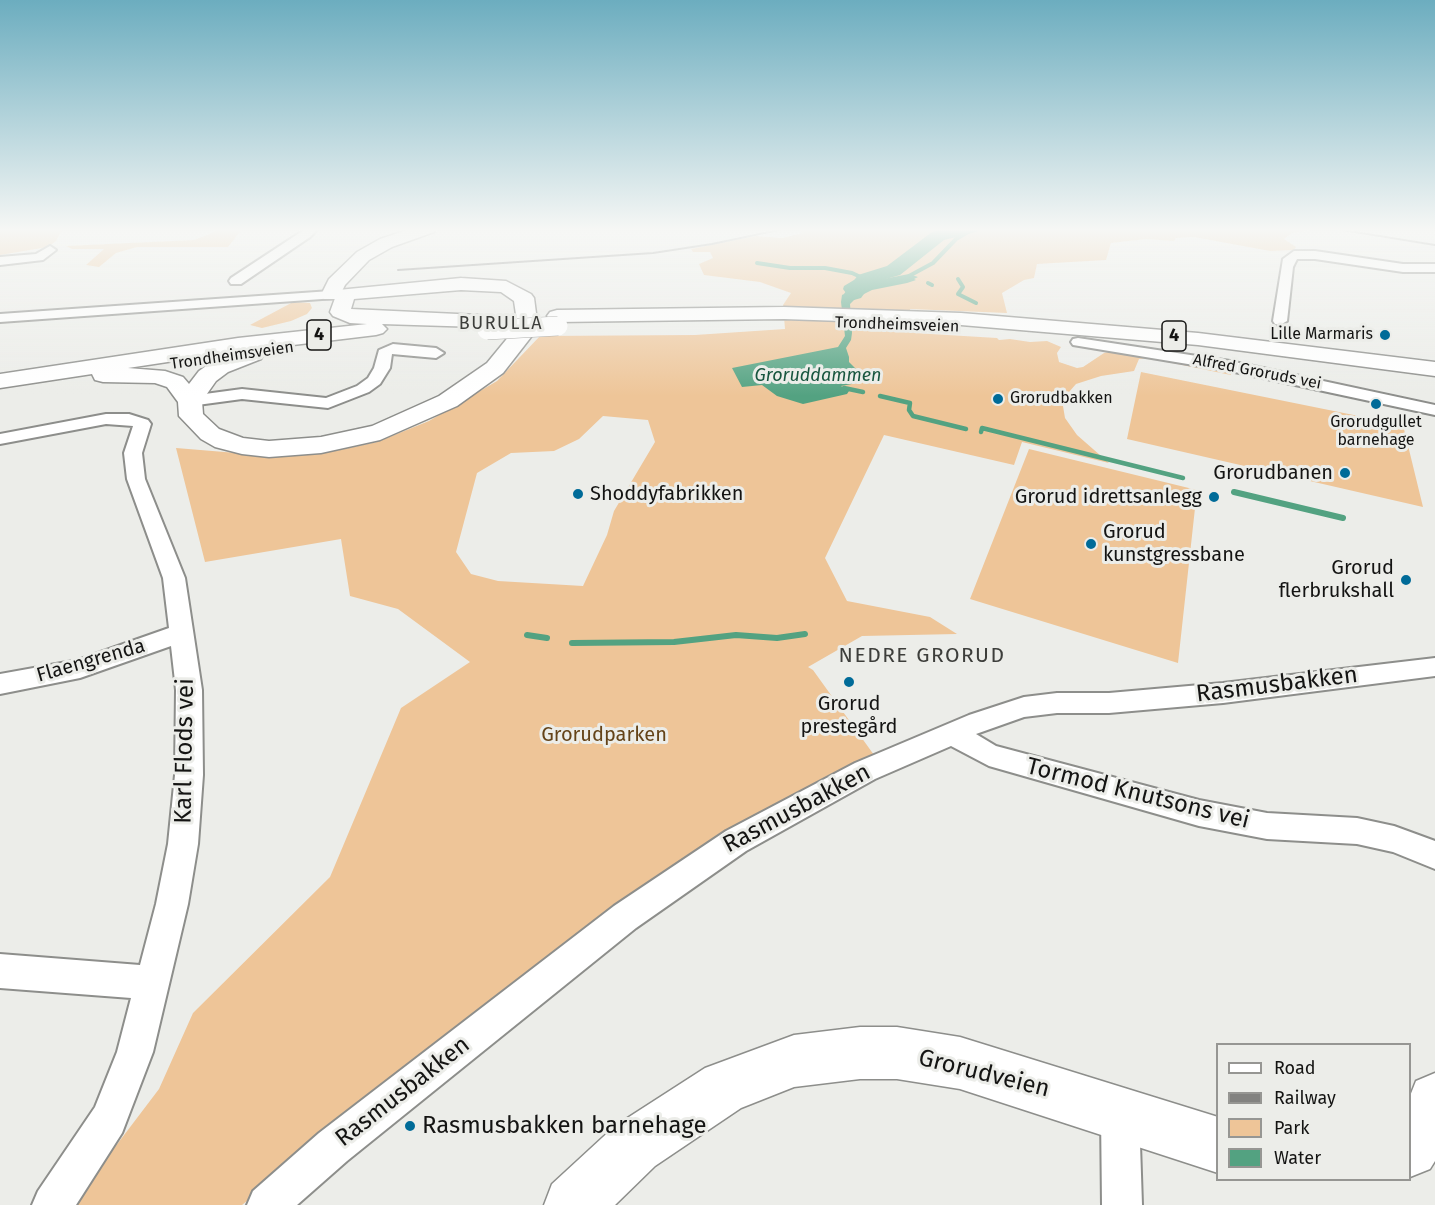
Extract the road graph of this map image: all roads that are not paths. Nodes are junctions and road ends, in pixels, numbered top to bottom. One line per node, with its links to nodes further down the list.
1 (234, 284): 7 (street)
2 (343, 284): 6 (main road)
3 (454, 284): 6 (main road)
4 (465, 284): 21 (main road)
5 (1285, 284): 10 (street)
6 (341, 288): 7 (street); 11 (main road); 15 (main road)
7 (225, 290): 8 (street)
8 (0, 318)
9 (911, 320): 11 (main road, Trondheimsveien / 4, bridge); 16 (main road, Trondheimsveien / 4); 18 (main road, Trondheimsveien / 4)
10 (1280, 321)
11 (486, 324): 13 (main road, Trondheimsveien / 4); 15 (main road, Trondheimsveien / 4)
12 (1078, 342): 22 (street, Alfred Groruds vei)
13 (262, 351): 17 (main road, Trondheimsveien / 4); 21 (main road)
14 (436, 353): 21 (street, Trondheimsveien)
15 (159, 356): 19 (main road, Trondheimsveien / 4)
16 (1435, 369)
17 (103, 375): 20 (main road, Trondheimsveien / 4); 21 (main road)
18 (1435, 378)
19 (0, 381)
20 (0, 392)
21 (190, 401)
22 (1435, 410)
23 (0, 440): 24 (street, Karl Flods vei)
24 (181, 633): 26 (street, Flaengrenda); 30 (street, Karl Flods vei)
25 (1435, 667): 27 (street, Rasmusbakken)
26 (0, 684)
27 (952, 734): 28 (street, Tormod Knutsons vei); 36 (street, Rasmusbakken)
28 (1435, 855)
29 (0, 970): 30 (street)
30 (152, 983): 35 (street, Karl Flods vei)
31 (1435, 1100): 34 (main road)
32 (1119, 1113): 33 (main road, Grorudveien); 37 (main road, Grorudveien); 38 (street)
33 (1216, 1144)
34 (1411, 1148)
35 (52, 1205)
36 (267, 1205)
37 (573, 1205)
38 (1122, 1205)

